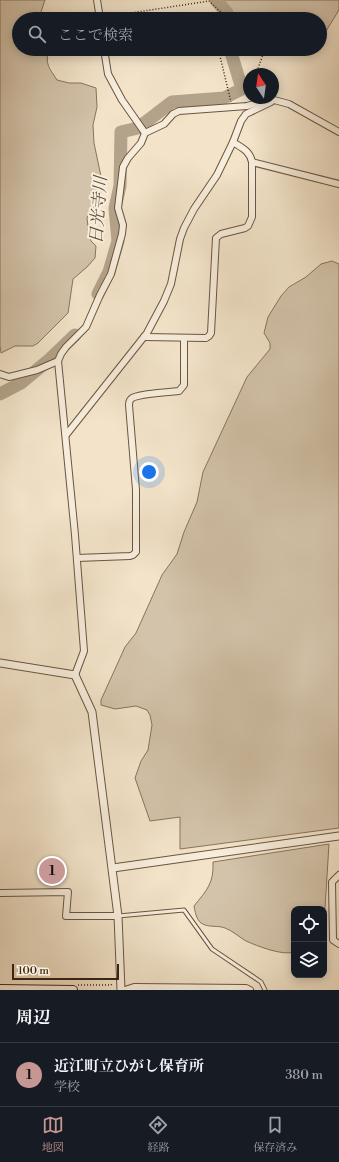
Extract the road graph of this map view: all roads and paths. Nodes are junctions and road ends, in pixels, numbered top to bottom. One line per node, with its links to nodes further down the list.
1 (97, 0): 2 (street)
2 (99, 12)
3 (138, 12): 4 (path)
4 (220, 12)
5 (105, 56): 14 (street)
6 (220, 56): 12 (path)
7 (262, 56): 8 (path)
8 (258, 68)
9 (279, 101): 13 (street)
10 (256, 104): 12 (street)
11 (266, 104): 15 (street)
12 (232, 107): 14 (street)
13 (339, 132)
14 (145, 133): 20 (street)
15 (233, 142): 16 (street); 18 (street)
16 (252, 162): 17 (street); 19 (street)
17 (339, 184)
18 (144, 337): 19 (street); 22 (street)
19 (184, 338): 23 (street)
20 (58, 361): 21 (street); 22 (street)
21 (0, 374)
22 (66, 435): 23 (street)
23 (77, 558): 25 (street)
24 (0, 663): 25 (street)
25 (75, 675): 27 (street)
26 (339, 836): 27 (street)
27 (113, 868): 30 (street)
28 (339, 875): 31 (street)
29 (0, 893): 30 (street)
30 (118, 916): 35 (street); 38 (lane)
31 (339, 944)
32 (116, 980): 33 (path)
33 (72, 987): 34 (main road)
34 (0, 989)
35 (121, 990)
36 (125, 990): 37 (street)
37 (250, 990)
38 (265, 990)

